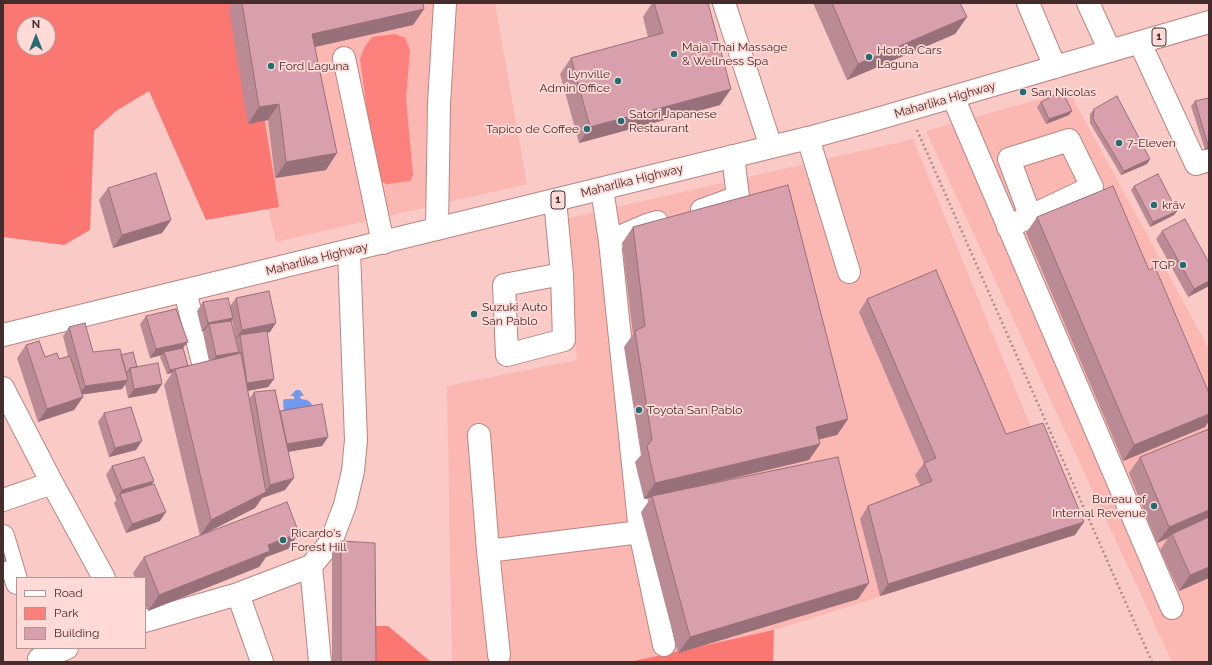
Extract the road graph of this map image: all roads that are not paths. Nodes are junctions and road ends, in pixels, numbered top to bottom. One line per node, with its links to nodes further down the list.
1 (445, 3): 19 (main road)
2 (724, 3): 12 (main road)
3 (1028, 3): 9 (main road)
4 (1088, 3): 7 (main road)
5 (1209, 22): 6 (main road, Maharlika Highway / 1)
6 (1140, 43): 7 (main road, Maharlika Highway / 1); 14 (main road)
7 (1110, 51): 9 (main road, Maharlika Highway / 1)
8 (344, 58): 21 (main road)
9 (1055, 68): 10 (main road, Maharlika Highway / 1)
10 (953, 97): 11 (main road, Maharlika Highway / 1); 18 (main road)
11 (808, 138): 12 (main road, Maharlika Highway / 1); 23 (main road)
12 (771, 147): 13 (main road, Maharlika Highway / 1)
13 (733, 156): 15 (main road, Maharlika Highway / 1); 20 (main road)
14 (1203, 162)
15 (602, 189): 16 (main road, Maharlika Highway / 1); 20 (main road)
16 (555, 200): 19 (main road, Maharlika Highway / 1); 24 (main road)
17 (1030, 215): 18 (main road)
18 (1008, 227): 39 (main road)
19 (437, 229): 21 (main road, Maharlika Highway / 1)
20 (610, 241): 32 (main road)
21 (383, 243): 22 (main road, Maharlika Highway / 1)
22 (348, 251): 25 (main road, Maharlika Highway / 1); 35 (main road)
23 (849, 272)
24 (562, 274)
25 (185, 291): 26 (main road, Maharlika Highway / 1); 27 (main road)
26 (3, 335)
27 (202, 359)
28 (3, 388): 30 (main road)
29 (480, 435): 34 (main road)
30 (52, 483): 31 (main road); 36 (main road)
31 (3, 500)
32 (640, 532): 34 (main road); 41 (main road)
33 (3, 536): 37 (main road)
34 (488, 551): 43 (main road)
35 (311, 566): 38 (main road); 46 (main road)
36 (103, 577)
37 (16, 580)
38 (238, 594): 40 (main road); 45 (main road)
39 (1172, 608)
40 (146, 621)
41 (664, 645)
42 (63, 649): 44 (main road)
43 (499, 655)
44 (38, 656)
45 (262, 662)
46 (320, 662)

